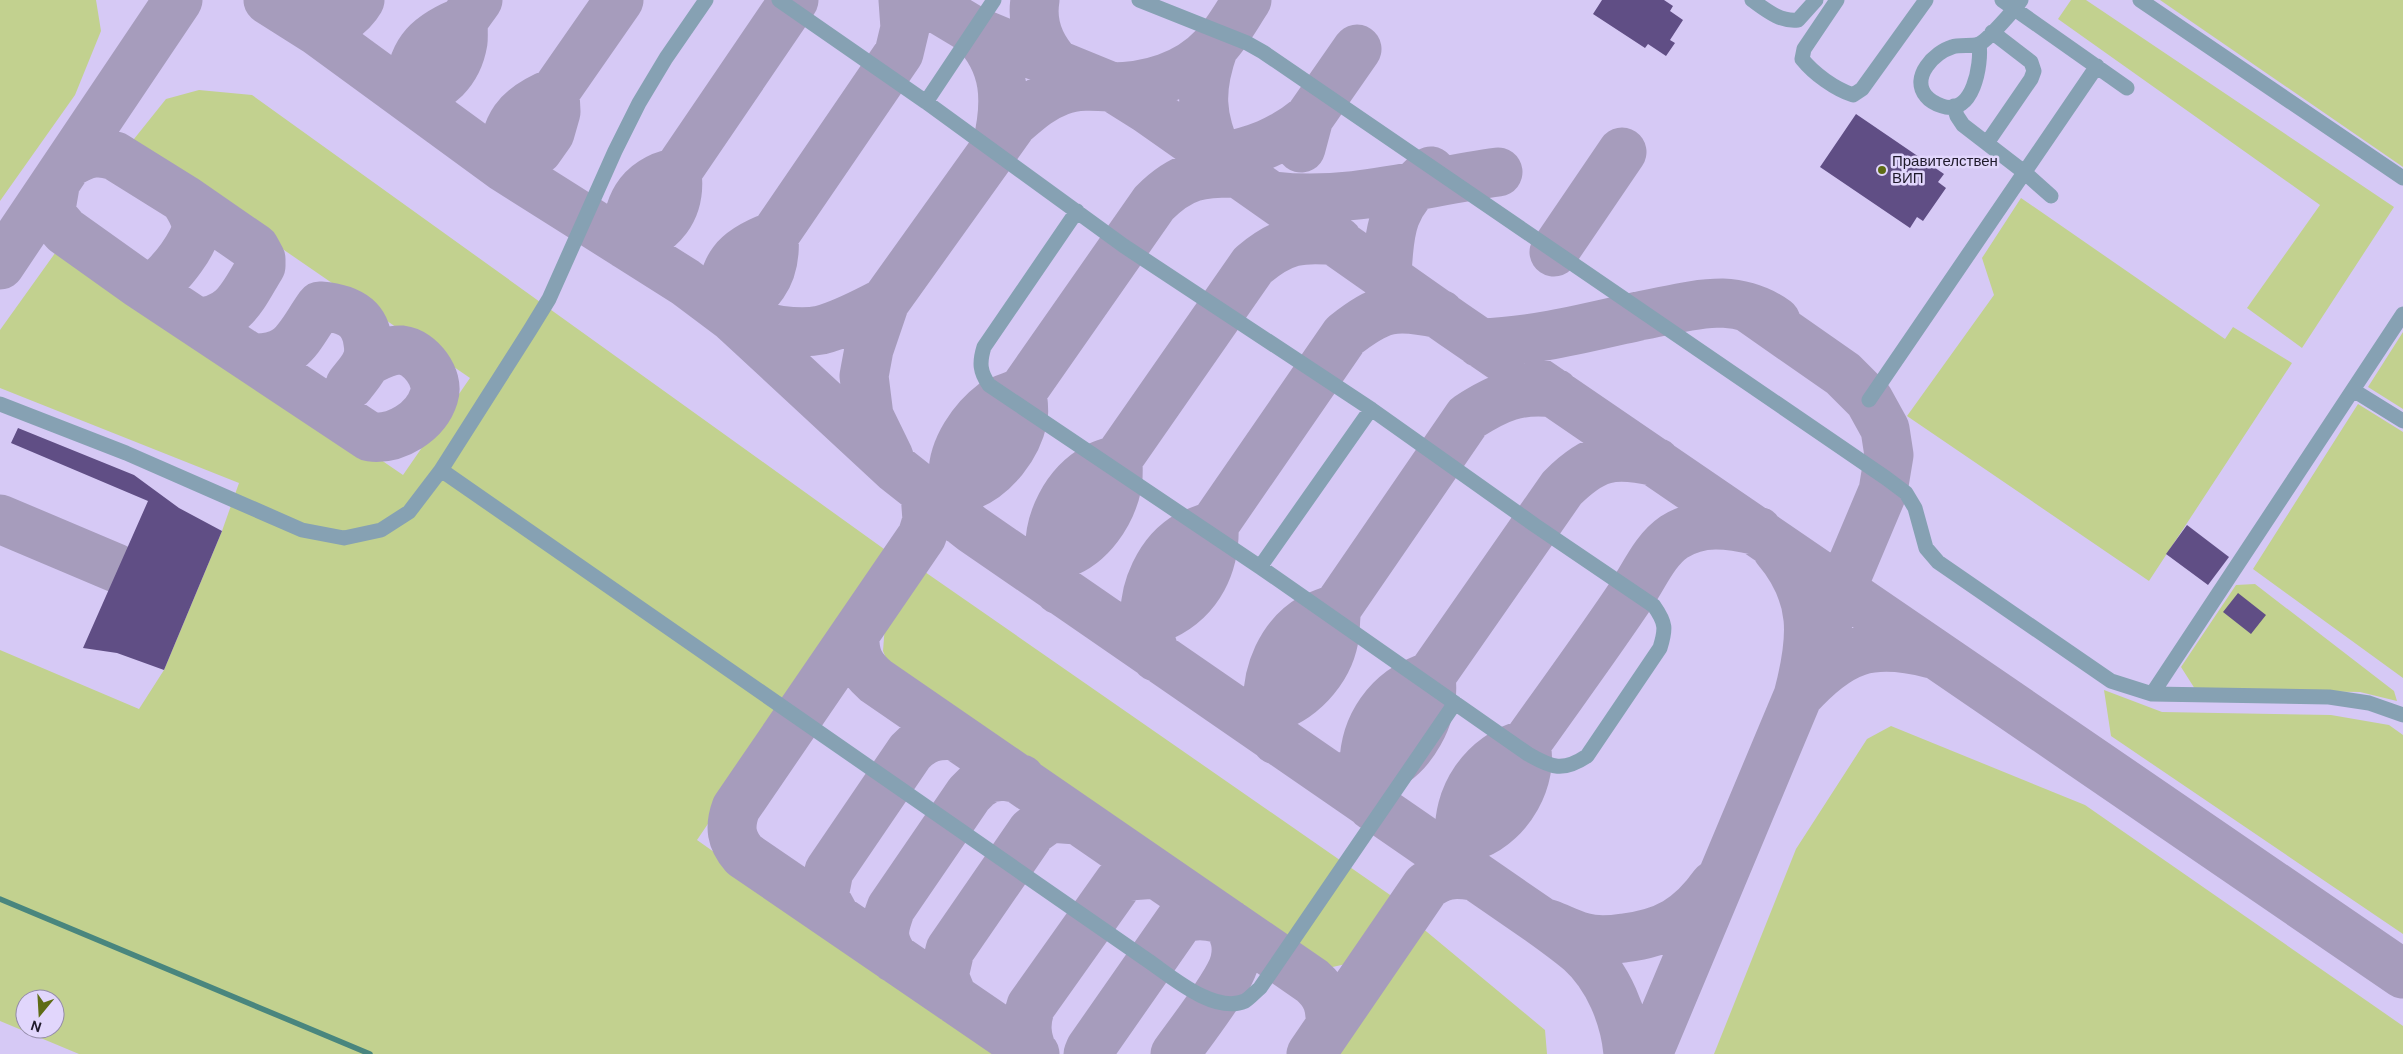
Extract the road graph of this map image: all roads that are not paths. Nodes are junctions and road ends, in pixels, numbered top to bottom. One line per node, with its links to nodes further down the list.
1 (706, 0): 29 (street)
2 (779, 0): 16 (street)
3 (994, 0): 16 (street)
4 (1140, 0): 31 (street)
5 (1752, 0): 6 (street)
6 (1816, 0)
7 (1837, 0): 8 (street)
8 (1926, 0)
9 (2002, 0): 11 (street)
10 (2140, 0): 20 (street)
11 (2018, 5): 12 (street); 14 (street)
12 (1992, 32): 13 (street); 18 (street)
13 (1979, 44): 17 (street); 17 (street)
14 (2097, 66): 15 (street); 19 (street)
15 (2127, 88)
16 (926, 102): 22 (street)
17 (1954, 106): 18 (street)
18 (1987, 143): 19 (street)
19 (2024, 172): 21 (street); 25 (street)
20 (2403, 178)
21 (2050, 196)
22 (1077, 212): 27 (street); 30 (street)
23 (2403, 314): 24 (street)
24 (2353, 390): 28 (street); 31 (street)
25 (1869, 400)
26 (0, 404): 29 (street)
27 (1370, 409): 30 (street); 32 (street)
28 (2403, 421)
29 (441, 470): 32 (street)
30 (1260, 567): 32 (street)
31 (2152, 694): 33 (street)
32 (1455, 703)
33 (2403, 715)

